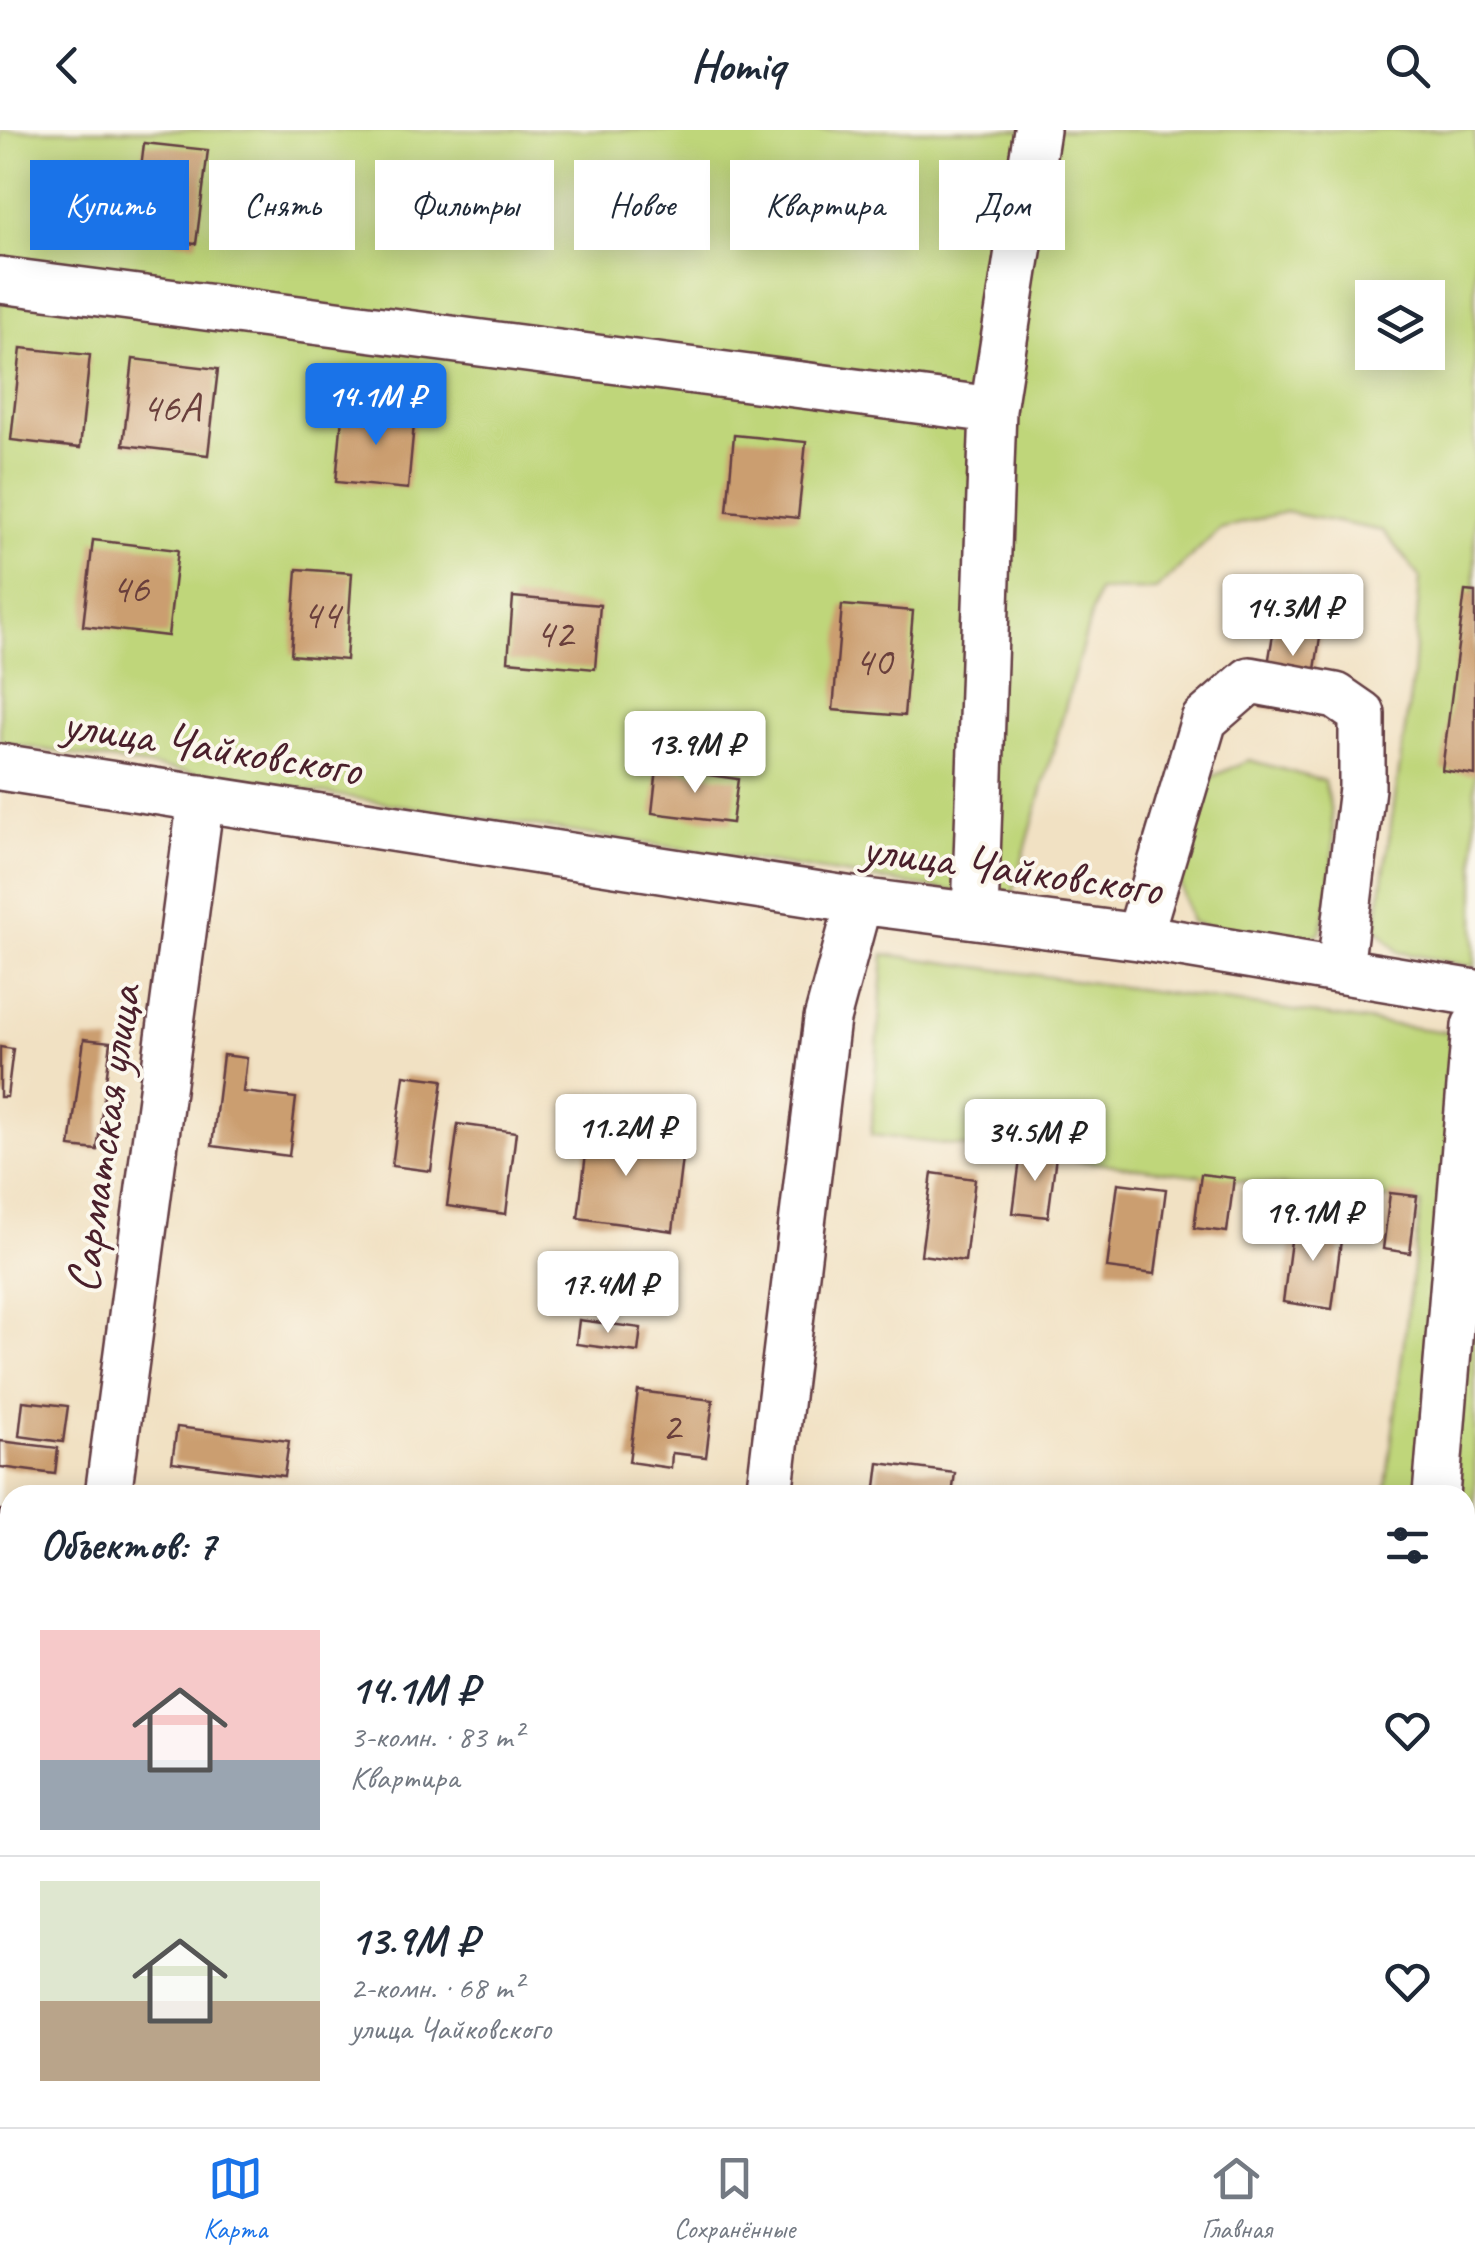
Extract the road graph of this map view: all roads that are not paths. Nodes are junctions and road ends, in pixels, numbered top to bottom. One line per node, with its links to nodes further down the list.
1 (1037, 130): 3 (street)
2 (0, 280): 3 (street)
3 (993, 410): 7 (street)
4 (0, 767): 5 (street, улица Чайковского)
5 (202, 798): 6 (street, улица Чайковского); 12 (street, Сарматская улица)
6 (859, 901): 7 (street, улица Чайковского); 13 (street)
7 (974, 916): 8 (street, улица Чайковского)
8 (1140, 937): 9 (street, улица Чайковского); 9 (street)
9 (1340, 969): 10 (street, улица Чайковского)
10 (1475, 993)
11 (1475, 1026): 14 (street)
12 (109, 1485)
13 (771, 1485)
14 (1437, 1485)

